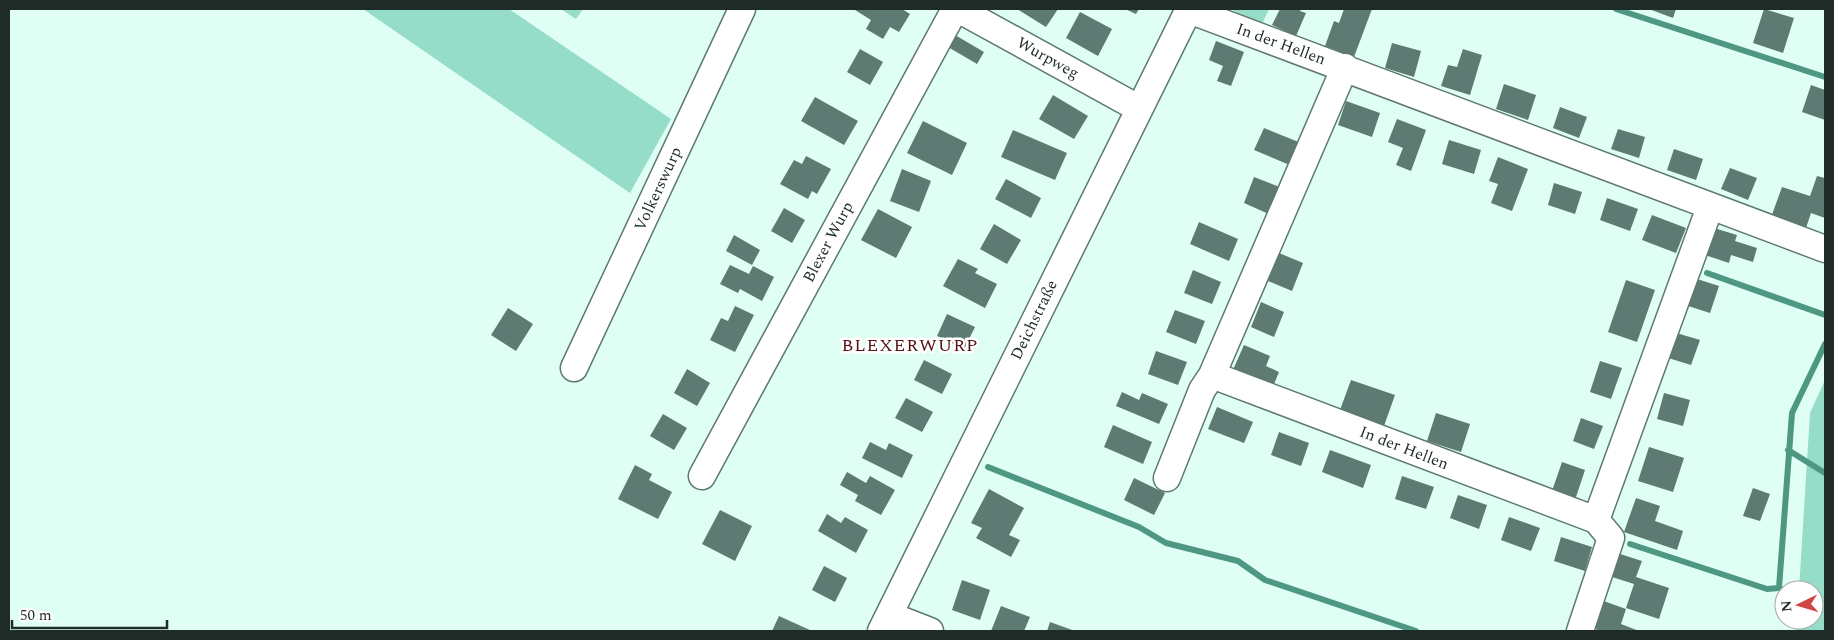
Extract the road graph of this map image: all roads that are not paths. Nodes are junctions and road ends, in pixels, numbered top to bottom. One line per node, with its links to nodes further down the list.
1 (742, 9): 8 (street, Volkerswurp)
2 (956, 9): 5 (street, Wurpweg); 10 (street, Blexer Wurp)
3 (1189, 9): 4 (street, In der Hellen); 5 (street, Deichstraße)
4 (1345, 68): 6 (street, In der Hellen); 9 (street, In der Hellen)
5 (1138, 108): 13 (street, Deichstraße)
6 (1710, 206): 7 (street, In der Hellen); 12 (street)
7 (1825, 249)
8 (574, 368)
9 (1212, 375): 11 (street, In der Hellen); 12 (street, In der Hellen)
10 (702, 476)
11 (1167, 478)
12 (1596, 520): 15 (street)
13 (885, 623): 14 (street)
14 (930, 631)
15 (1580, 631)

